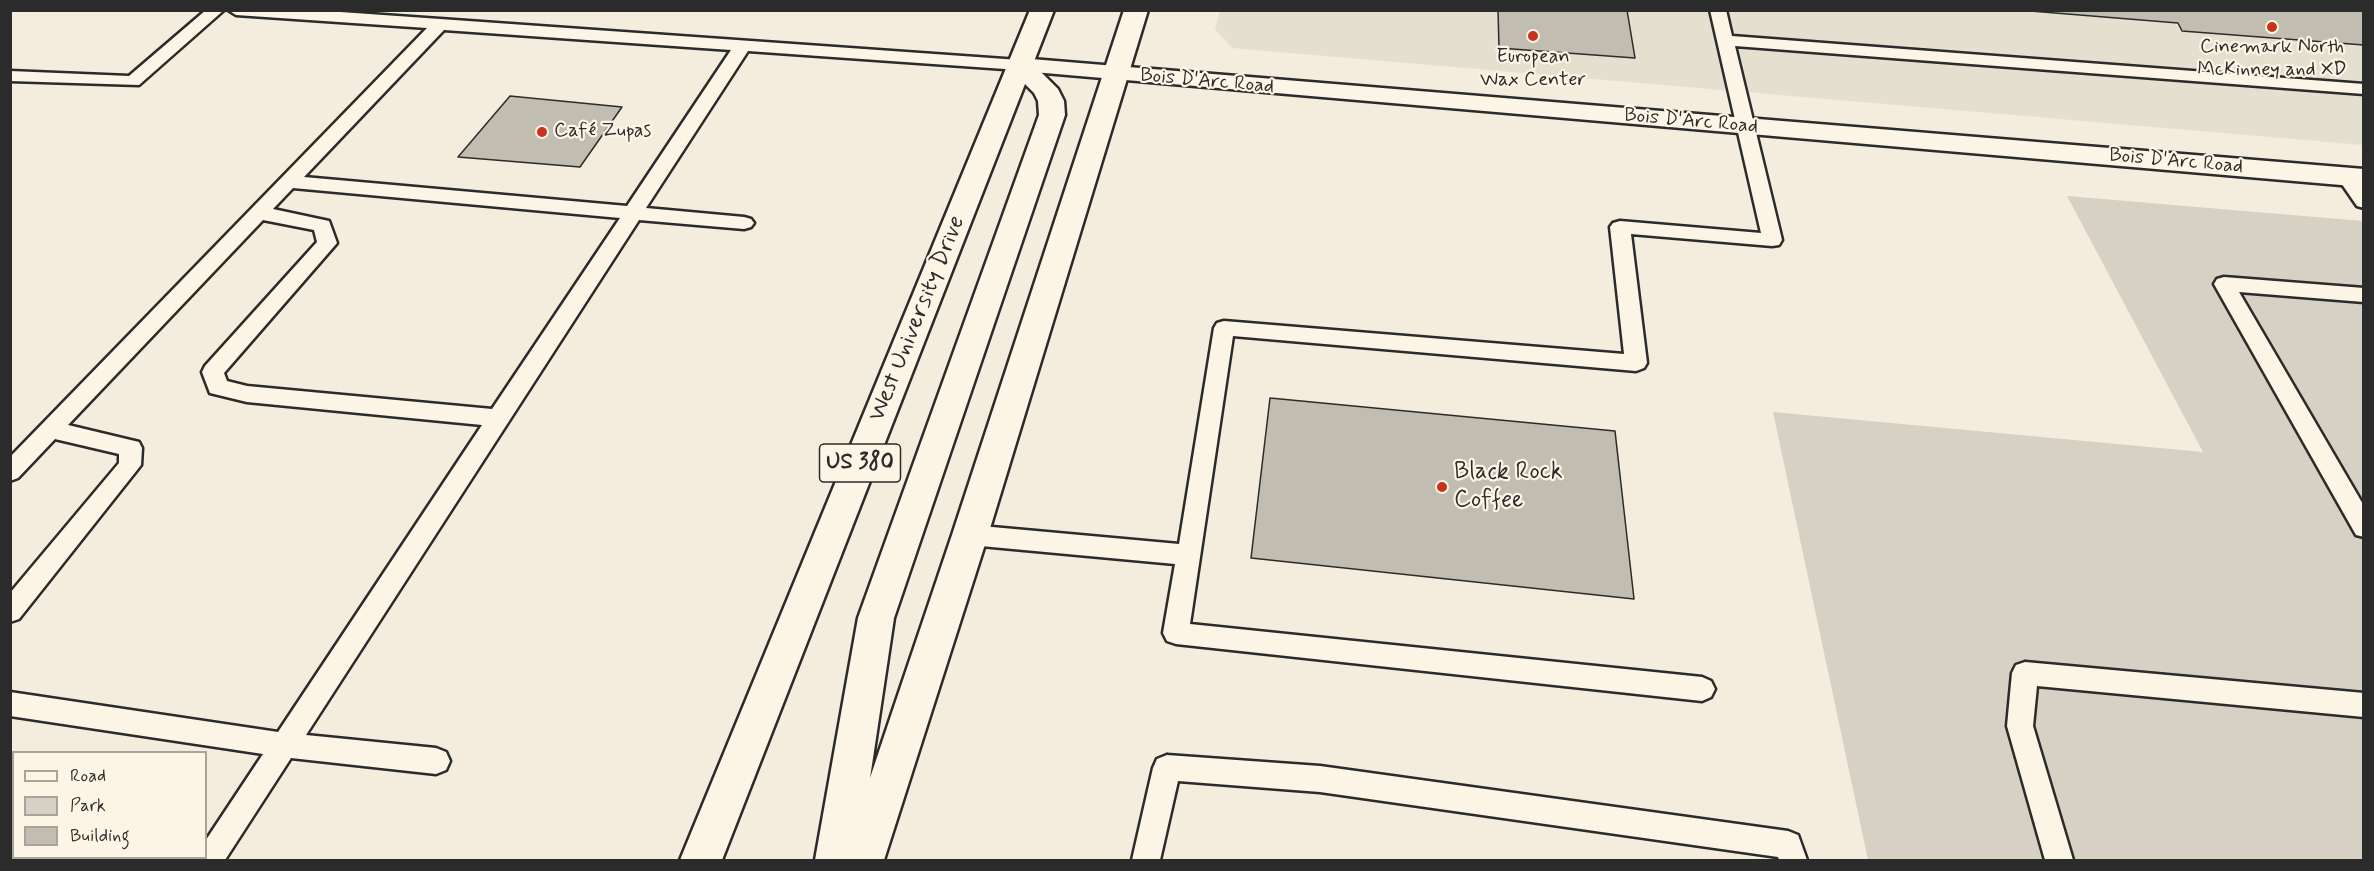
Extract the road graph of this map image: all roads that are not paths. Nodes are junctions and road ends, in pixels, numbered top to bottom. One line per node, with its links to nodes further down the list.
1 (216, 10): 11 (lane)
2 (236, 10): 6 (lane)
3 (1042, 10): 9 (main road, West University Drive / US 380)
4 (1136, 10): 10 (main road)
5 (1718, 10): 7 (lane)
6 (440, 24): 8 (lane); 15 (lane)
7 (1725, 40): 12 (lane); 13 (lane)
8 (743, 45): 9 (lane); 18 (lane)
9 (1020, 65): 10 (main road, Bois D'Arc Road); 35 (main road, West University Drive / US 380); 36 (main road)
10 (1117, 74): 13 (main road, Bois D'Arc Road); 25 (main road)
11 (10, 76)
12 (2364, 89)
13 (1744, 126): 14 (main road, Bois D'Arc Road); 26 (lane)
14 (2355, 177): 16 (lane)
15 (289, 182): 17 (lane); 18 (lane)
16 (2364, 202)
17 (260, 213): 21 (lane); 22 (lane)
18 (633, 213): 19 (lane); 21 (lane)
19 (744, 223)
20 (2364, 295): 24 (lane)
21 (497, 418): 31 (lane)
22 (52, 430): 23 (lane); 27 (lane)
23 (10, 472)
24 (2364, 528)
25 (970, 535): 26 (lane); 37 (main road)
26 (1189, 555): 28 (lane)
27 (10, 612)
28 (1702, 689)
29 (10, 704): 31 (lane)
30 (2364, 705): 33 (lane)
31 (284, 745): 32 (lane); 34 (lane)
32 (436, 762)
33 (2059, 860): 40 (lane)
34 (209, 861)
35 (700, 861)
36 (836, 861)
37 (863, 861)
38 (1146, 861): 39 (lane)
39 (1793, 861)
40 (2064, 861)

